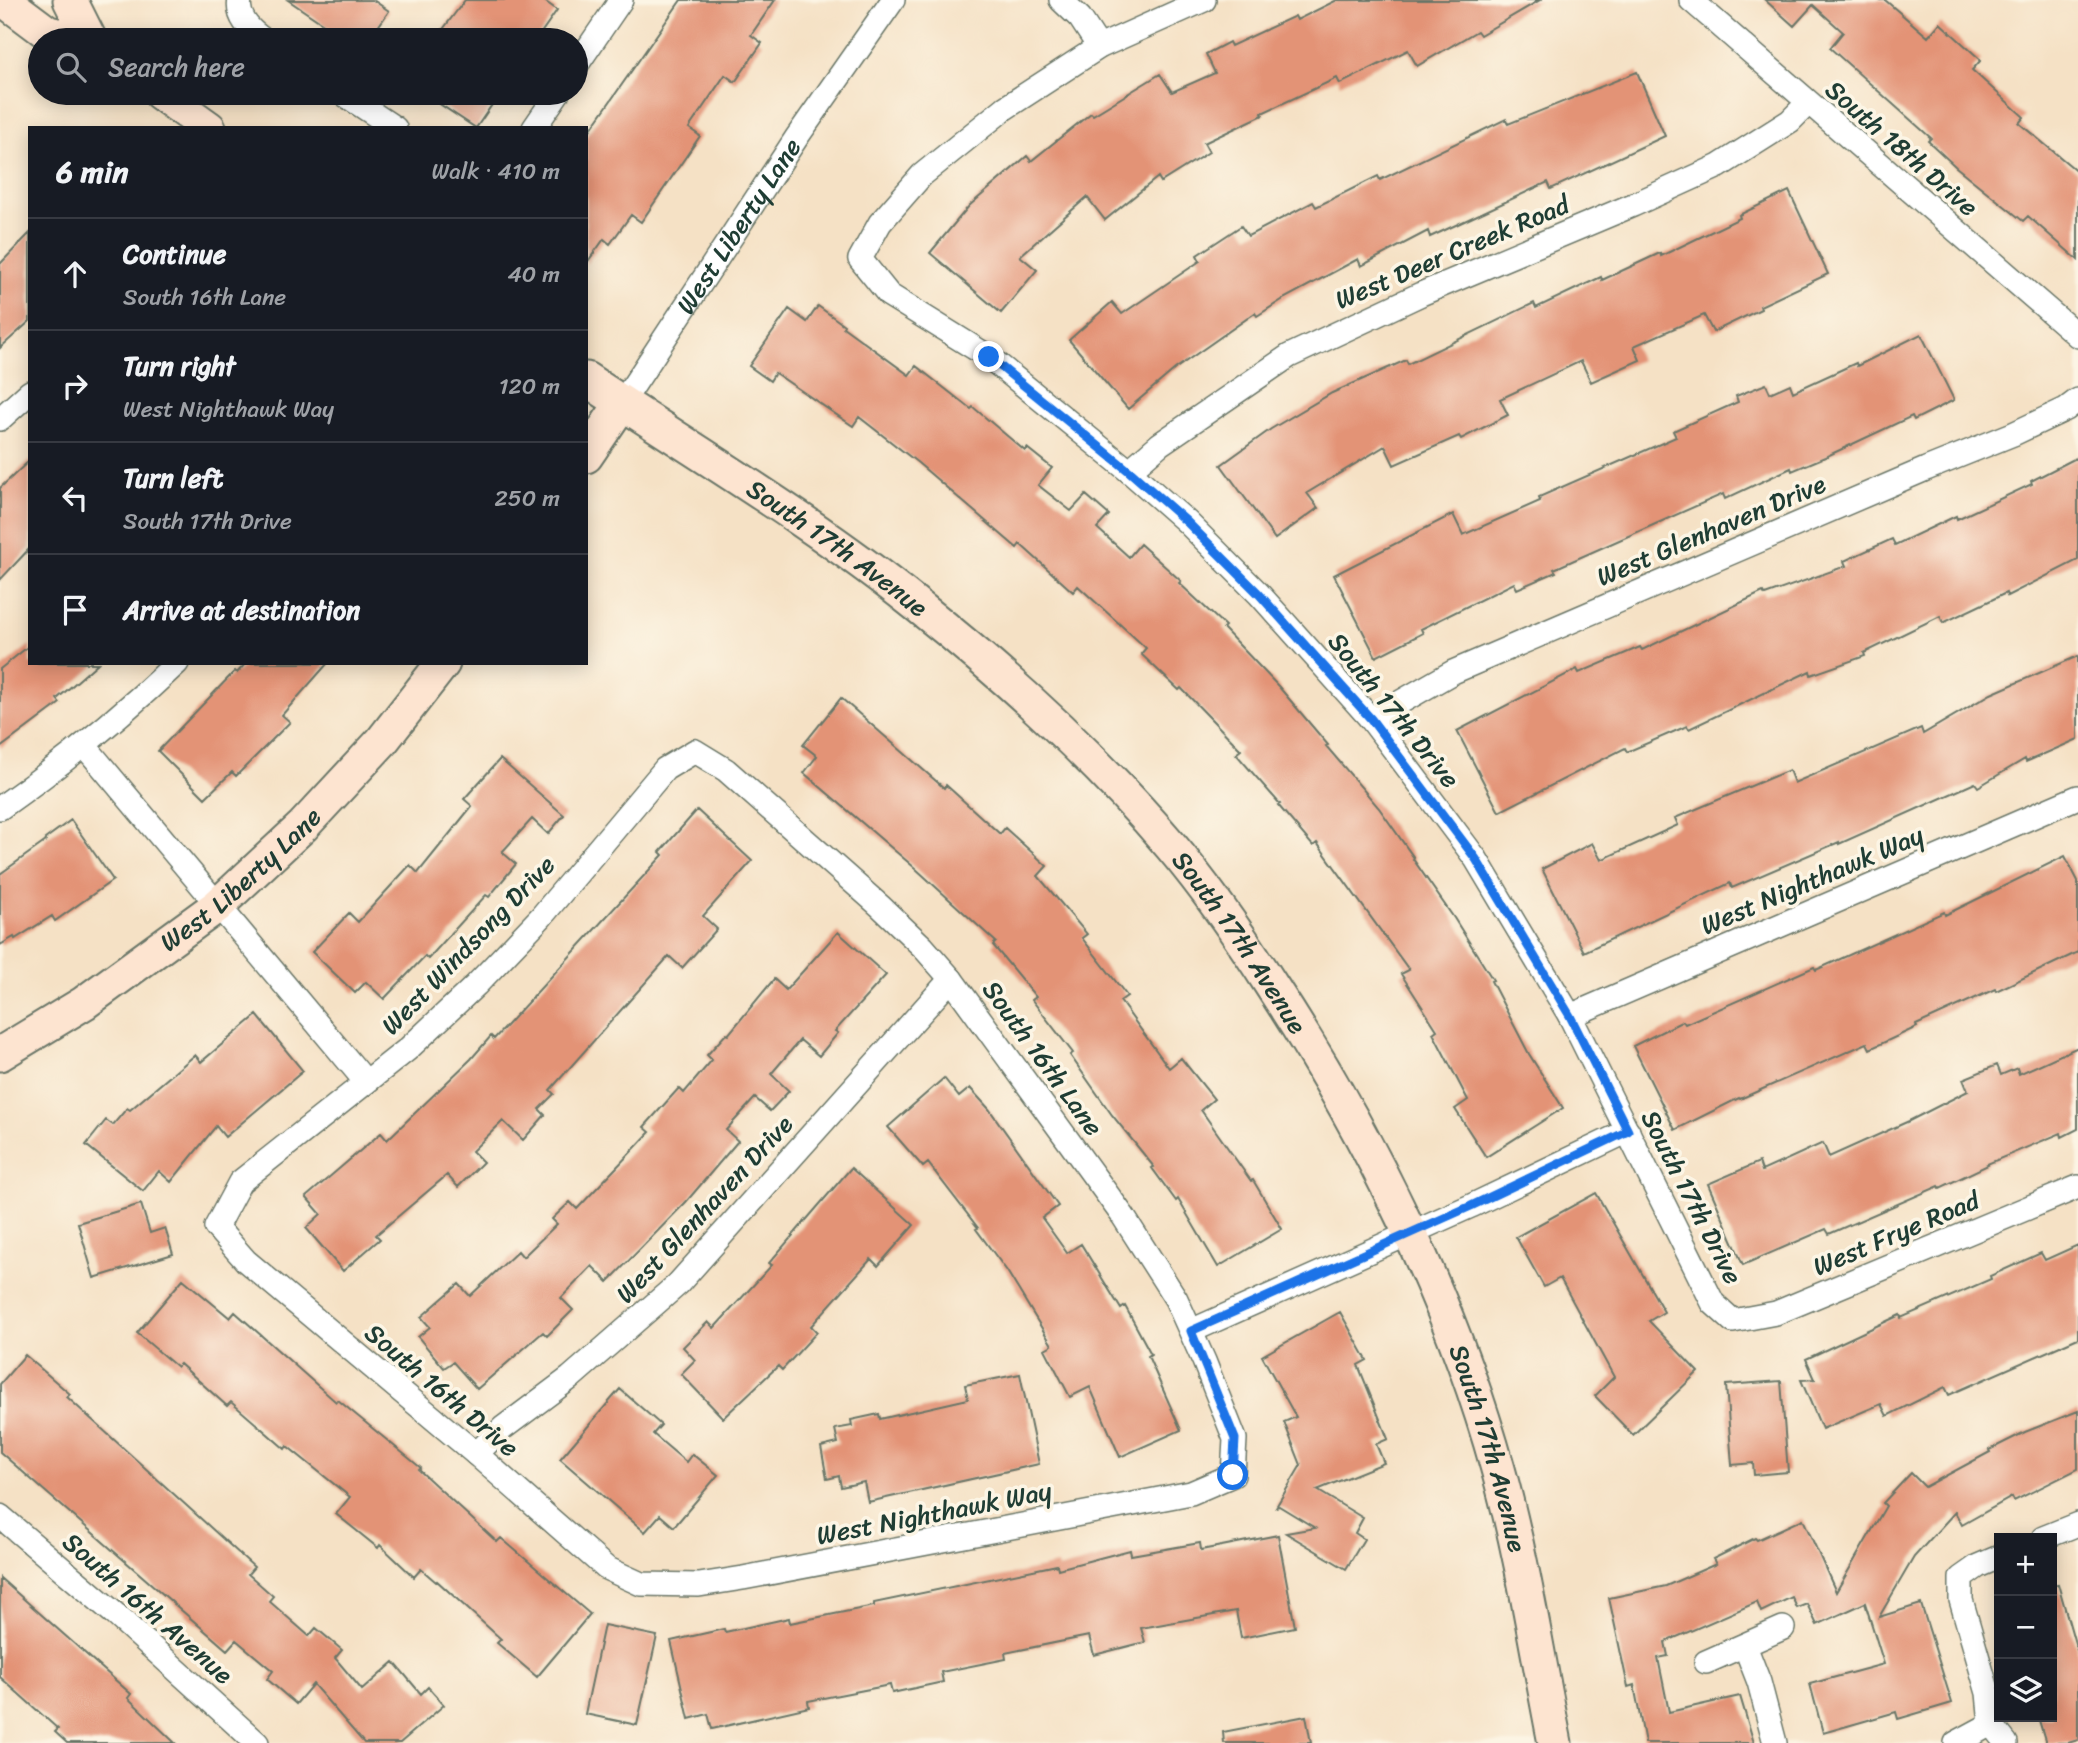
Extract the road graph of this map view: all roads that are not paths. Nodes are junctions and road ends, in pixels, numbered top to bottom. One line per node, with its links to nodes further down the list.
1 (4, 0): 9 (main road)
2 (70, 0): 10 (main road)
3 (621, 0): 13 (street)
4 (893, 0): 25 (street, West Liberty Lane)
5 (1061, 0): 12 (street)
6 (1204, 0): 12 (street)
7 (1691, 0): 14 (street, South 18th Drive)
8 (239, 4): 11 (street)
9 (41, 28)
10 (84, 28)
11 (248, 28)
12 (1099, 47): 28 (street, South 17th Drive)
13 (588, 48)
14 (1808, 103): 21 (street, South 18th Drive); 28 (street, West Deer Creek Road)
15 (177, 105): 18 (main road)
16 (360, 105): 19 (street)
17 (550, 105): 20 (street)
18 (206, 126)
19 (392, 126)
20 (535, 126)
21 (2078, 337)
22 (588, 380): 25 (main road, South 17th Avenue)
23 (28, 394): 26 (street)
24 (2078, 400): 31 (street, West Glenhaven Drive)
25 (622, 403): 27 (main road, West Liberty Lane); 44 (main road, South 17th Avenue)
26 (0, 419)
27 (588, 453)
28 (1129, 471): 31 (street, South 17th Drive)
29 (175, 665): 32 (street)
30 (441, 665): 36 (main road, West Liberty Lane)
31 (1371, 719): 38 (street, South 17th Drive)
32 (84, 745): 35 (street); 36 (street)
33 (695, 751): 37 (street, South 16th Lane); 40 (street, West Windsong Drive)
34 (2078, 797): 38 (street, West Nighthawk Way)
35 (0, 808)
36 (217, 906): 39 (main road, West Liberty Lane); 40 (street)
37 (951, 979): 46 (street, South 16th Lane); 47 (street, West Glenhaven Drive)
38 (1570, 1016): 41 (street, South 17th Drive)
39 (0, 1054)
40 (366, 1082): 43 (street, West Windsong Drive)
41 (1628, 1131): 44 (street); 45 (street, South 17th Drive)
42 (2078, 1187): 45 (street, West Frye Road)
43 (216, 1227): 47 (street, South 16th Drive)
44 (1410, 1234): 46 (street); 59 (main road, South 17th Avenue)
45 (1733, 1321)
46 (1191, 1331): 48 (street, South 16th Lane)
47 (476, 1454): 53 (street, South 16th Drive)
48 (1233, 1475): 53 (street, West Nighthawk Way)
49 (0, 1516): 58 (street, South 16th Avenue)
50 (2078, 1524): 51 (street)
51 (2056, 1533)
52 (1994, 1559): 57 (street)
53 (641, 1584)
54 (1783, 1628): 55 (street)
55 (1745, 1646): 56 (street); 60 (street)
56 (1706, 1662)
57 (1991, 1724): 61 (street); 62 (street)
58 (257, 1743)
59 (1555, 1743)
60 (1775, 1743)
61 (1956, 1743)
62 (2006, 1743)

